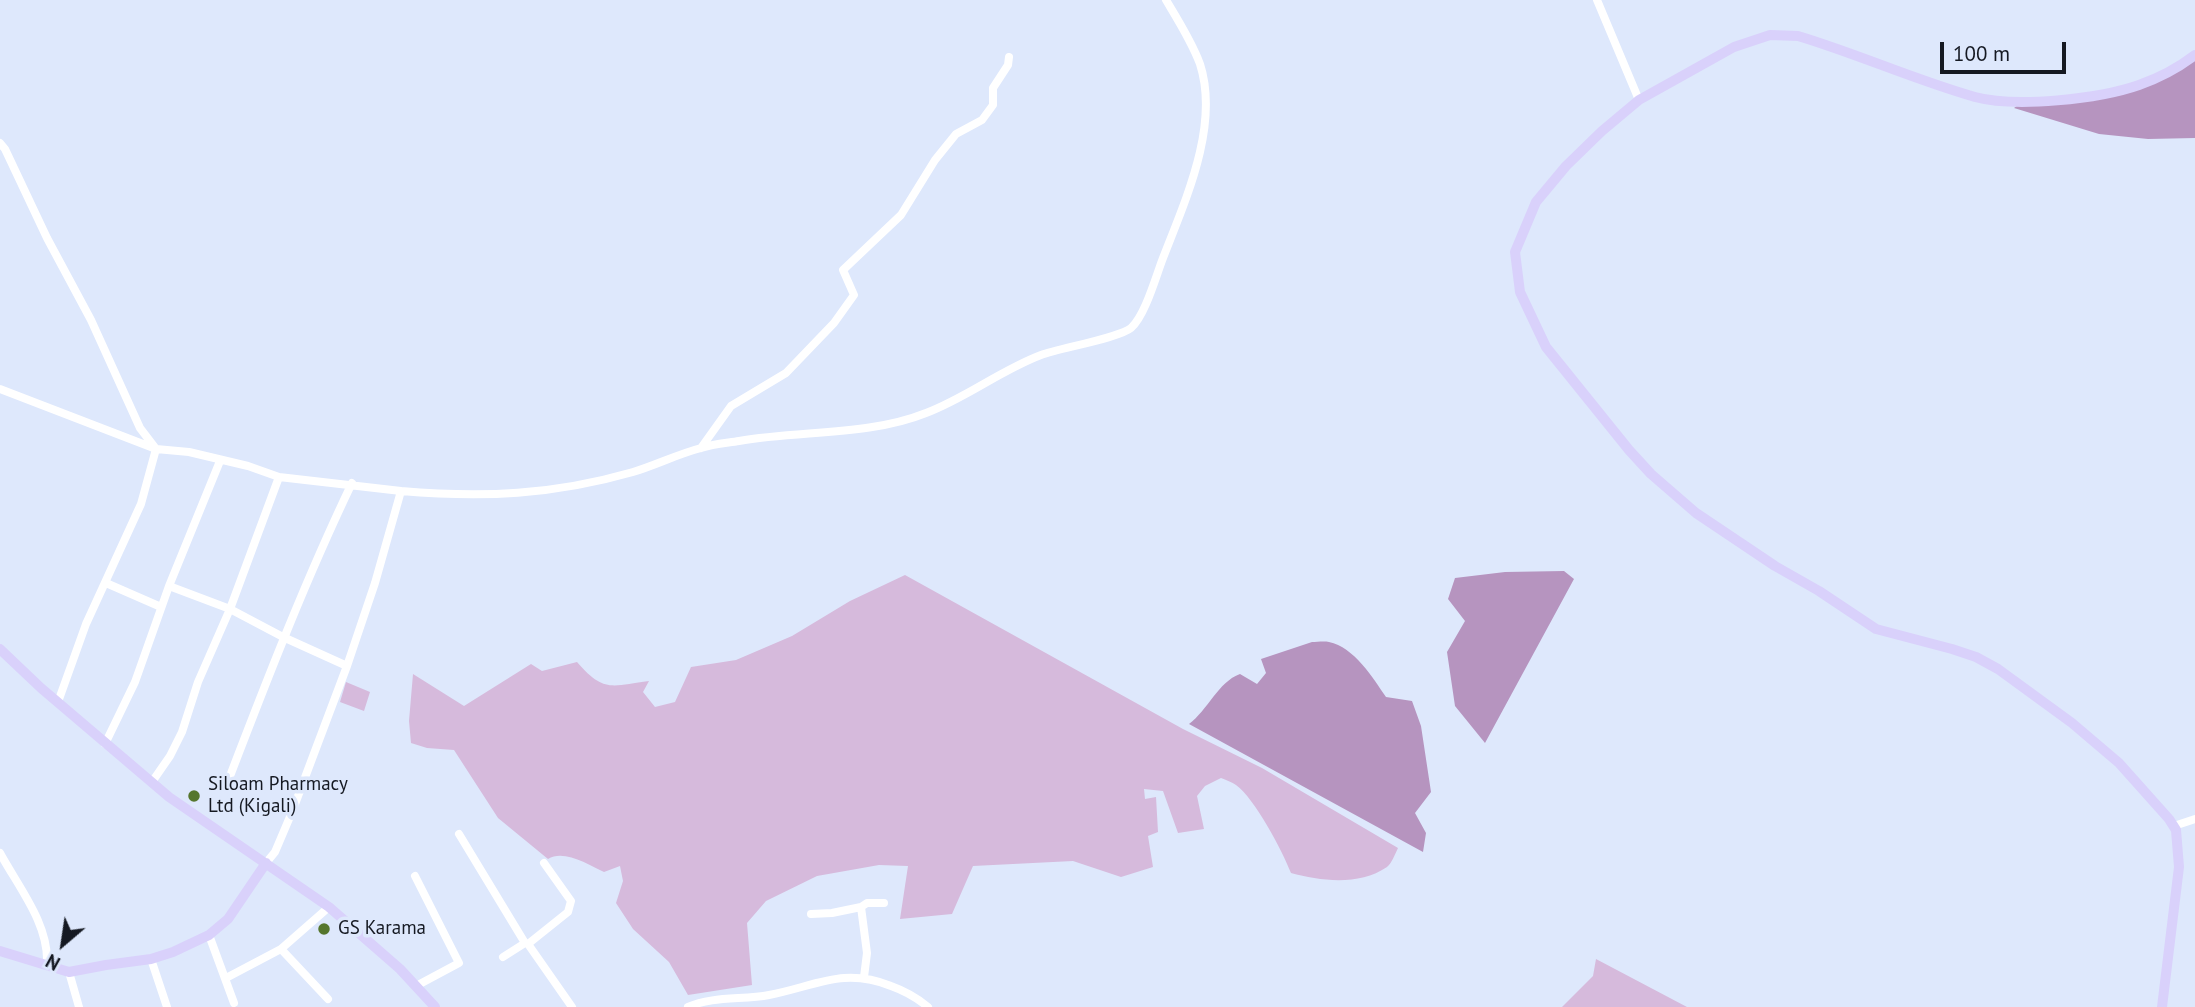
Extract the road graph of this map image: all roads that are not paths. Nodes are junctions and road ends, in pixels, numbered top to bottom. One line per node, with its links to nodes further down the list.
1 (1166, 0): 8 (street)
2 (1597, 0): 5 (street)
3 (2195, 55): 5 (main road)
4 (1009, 57): 8 (street)
5 (1639, 100): 26 (main road)
6 (0, 143): 9 (street)
7 (0, 389): 9 (street)
8 (701, 448): 13 (street)
9 (156, 449): 10 (street); 14 (street)
10 (220, 461): 11 (street); 15 (street)
11 (279, 477): 12 (street); 17 (street)
12 (352, 484): 13 (street); 18 (street)
13 (401, 491): 20 (street)
14 (106, 583): 16 (street); 21 (street)
15 (169, 586): 16 (street); 17 (street)
16 (161, 607): 22 (street)
17 (230, 609): 18 (street); 24 (street)
18 (283, 638): 20 (street); 23 (street)
19 (0, 649): 21 (main road)
20 (347, 666): 29 (street)
21 (58, 702): 22 (main road)
22 (105, 744): 24 (main road)
23 (230, 776)
24 (152, 782): 29 (main road)
25 (2195, 819): 26 (street)
26 (2174, 826): 55 (main road)
27 (459, 834): 37 (street)
28 (0, 853): 42 (street)
29 (266, 863): 33 (main road); 36 (main road)
30 (544, 863): 37 (street)
31 (415, 876): 46 (street)
32 (884, 903): 34 (street)
33 (328, 907): 38 (street); 46 (main road)
34 (861, 907): 35 (street); 44 (street)
35 (811, 915)
36 (209, 935): 41 (main road); 45 (street)
37 (526, 944): 40 (street); 52 (street)
38 (281, 948): 45 (street); 47 (street)
39 (0, 951): 42 (main road)
40 (503, 957)
41 (151, 959): 43 (main road); 50 (street)
42 (47, 964): 43 (main road)
43 (69, 972): 49 (street)
44 (864, 977): 53 (street); 54 (street)
45 (226, 978): 48 (street)
46 (416, 986): 51 (main road)
47 (328, 999)
48 (234, 1003)
49 (79, 1007)
50 (167, 1007)
51 (435, 1007)
52 (572, 1007)
53 (688, 1007)
54 (928, 1007)
55 (2162, 1007)

